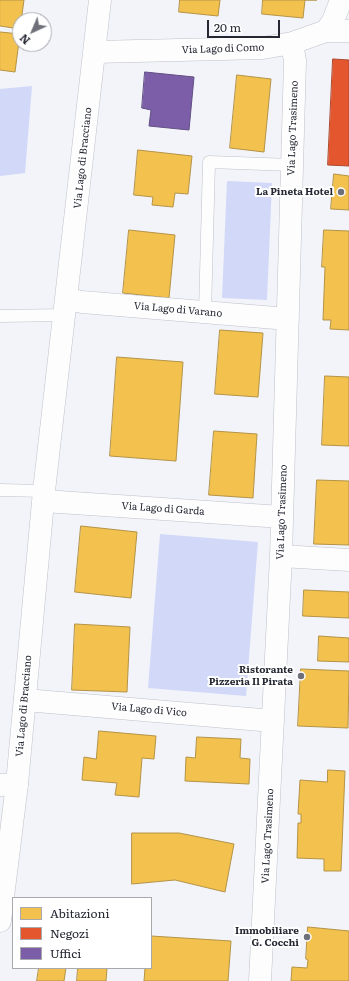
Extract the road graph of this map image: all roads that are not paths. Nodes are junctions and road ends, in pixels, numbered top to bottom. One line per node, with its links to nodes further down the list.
1 (100, 0): 6 (street, Via Lago di Bracciano)
2 (342, 0): 3 (street)
3 (326, 31): 4 (street, Via Lago di Como); 5 (street, Via Lago di Como)
4 (349, 31)
5 (292, 43): 6 (street, Via Lago di Como); 7 (street, Via Lago Trasimeno)
6 (95, 52): 8 (street, Via Lago di Bracciano)
7 (292, 165): 9 (lane); 11 (street, Via Lago Trasimeno)
8 (66, 307): 9 (street, Via Lago di Varano); 10 (lane); 13 (street, Via Lago di Bracciano)
9 (205, 312): 11 (street, Via Lago di Varano)
10 (0, 316)
11 (288, 318): 14 (street, Via Lago Trasimeno)
12 (0, 490): 13 (lane)
13 (44, 496): 14 (street, Via Lago di Garda); 17 (street, Via Lago di Bracciano)
14 (282, 517): 15 (street, Via Lago Trasimeno)
15 (281, 556): 16 (street); 18 (street, Via Lago Trasimeno)
16 (349, 560)
17 (25, 700): 18 (street, Via Lago di Vico); 19 (street, Via Lago di Bracciano)
18 (273, 721): 21 (street, Via Lago Trasimeno)
19 (8, 785): 20 (street, Via Lago di Bracciano)
20 (0, 921)
21 (260, 981)

